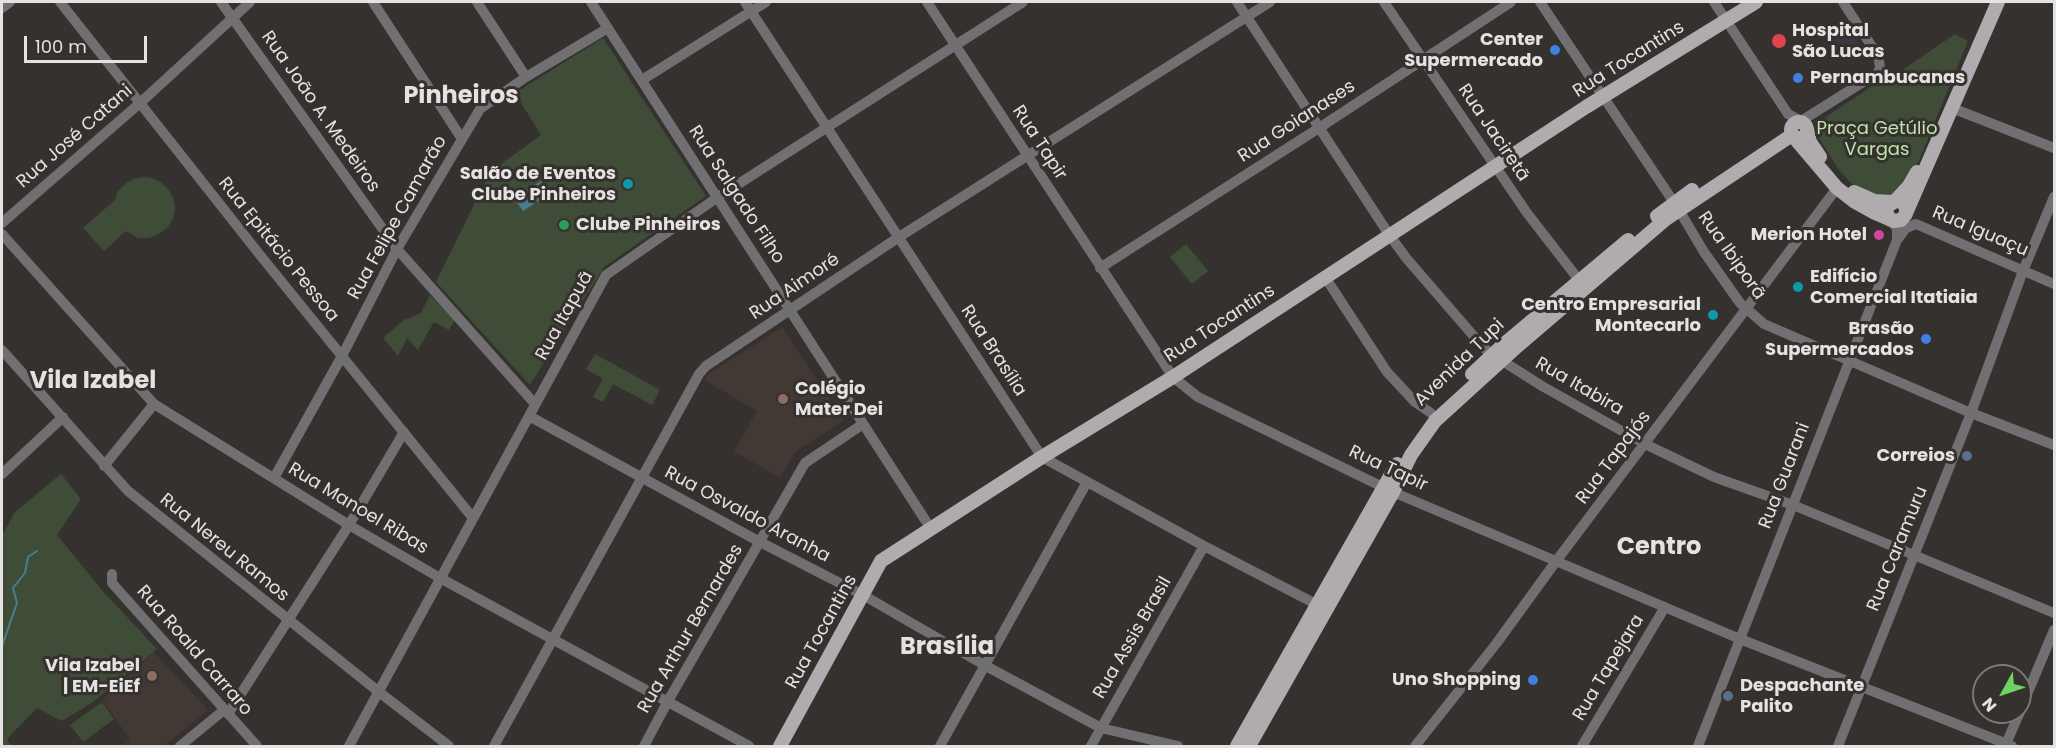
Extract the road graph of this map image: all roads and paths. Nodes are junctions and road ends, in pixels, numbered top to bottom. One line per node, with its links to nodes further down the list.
1 (10, 2): 22 (street)
2 (60, 2): 32 (street, Rua Epitácio Pessoa)
3 (221, 2): 24 (street, Rua João A. Medeiros)
4 (250, 2): 24 (street, Rua José Catani)
5 (373, 2): 37 (street)
6 (477, 2): 29 (street)
7 (591, 2): 26 (street, Rua Salgado Filho)
8 (766, 2): 21 (street)
9 (927, 2): 27 (street, Rua Tapir)
10 (1023, 2): 27 (street, Rua Itapuã)
11 (1237, 2): 23 (street, Rua Itabira)
12 (1270, 2): 23 (street, Rua Aimoré)
13 (1384, 2): 28 (street, Rua Jaciretã)
14 (1511, 2): 28 (street, Rua Goianases)
15 (1540, 2): 31 (street, Rua Ibiporã)
16 (1714, 2): 25 (street)
17 (1756, 2): 25 (main road, Rua Tocantins)
18 (1843, 2): 36 (street)
19 (1990, 2): 44 (main road)
20 (1998, 2): 33 (main road)
21 (748, 6): 30 (street); 34 (street, Rua Brasília)
22 (2, 8)
23 (1246, 16): 35 (street, Rua Itabira); 39 (street, Rua Aimoré)
24 (232, 17): 32 (street, Rua José Catani); 54 (street, Rua João A. Medeiros)
25 (1726, 21): 31 (main road, Rua Tocantins); 36 (street)
26 (608, 28): 29 (street, Rua Felipe Camarão); 30 (street, Rua Salgado Filho)
27 (955, 45): 34 (street, Rua Itapuã); 39 (street, Rua Tapir)
28 (1422, 59): 35 (street, Rua Goianases); 40 (street, Rua Jaciretã)
29 (526, 78): 37 (street, Rua Felipe Camarão)
30 (642, 80): 42 (street, Rua Salgado Filho)
31 (1602, 97): 40 (main road, Rua Tocantins); 45 (street, Rua Ibiporã)
32 (140, 103): 48 (street, Rua José Catani); 63 (street, Rua Epitácio Pessoa)
33 (1952, 108): 38 (street); 46 (main road)
34 (827, 126): 42 (street, Rua Itapuã); 52 (street, Rua Brasília)
35 (1319, 128): 51 (street, Rua Itabira); 55 (street, Rua Goianases)
36 (1798, 128): 41 (main road); 44 (main road); 45 (main road, Avenida Tupi)
37 (462, 140): 54 (street, Rua Felipe Camarão)
38 (2055, 148)
39 (1028, 156): 52 (street, Rua Aimoré); 55 (street, Rua Tapir)
40 (1496, 166): 51 (main road, Rua Tocantins); 58 (street, Rua Jaciretã)
41 (1837, 188): 47 (main road); 60 (street, Rua Tapajós)
42 (718, 197): 61 (street, Rua Salgado Filho); 68 (street, Rua Itapuã)
43 (2055, 197): 56 (street, Rua Caramuru)
44 (1894, 201): 46 (main road); 47 (main road)
45 (1676, 206): 58 (main road, Avenida Tupi); 60 (street, Rua Ibiporã); 64 (main road, Avenida Tupi)
46 (1906, 211): 47 (main road); 49 (street)
47 (1891, 220): 53 (street)
48 (2, 223)
49 (1916, 224): 53 (street, Rua Iguaçu); 56 (street, Rua Iguaçu)
50 (2, 234): 67 (street, Rua Manoel Ribas)
51 (1390, 236): 57 (main road, Rua Tocantins); 64 (street, Rua Itabira)
52 (899, 237): 61 (street, Rua Aimoré); 77 (street, Rua Brasília)
53 (1897, 240): 65 (street, Rua Guarani)
54 (397, 249): 63 (street, Rua Felipe Camarão); 68 (street, Rua João A. Medeiros)
55 (1100, 268): 66 (street, Rua Tapir)
56 (2023, 270): 59 (street, Rua Iguaçu); 70 (street, Rua Caramuru)
57 (1325, 277): 66 (main road, Rua Tocantins); 69 (street)
58 (1580, 280): 64 (main road, Avenida Tupi)
59 (2055, 284)
60 (1746, 308): 65 (street, Rua Ibiporã); 75 (street, Rua Tapajós)
61 (789, 309): 73 (street, Rua Salgado Filho); 81 (street, Rua Aimoré)
62 (2, 350): 72 (street, Rua Nereu Ramos)
63 (342, 356): 74 (street, Rua Epitácio Pessoa); 80 (street, Rua Felipe Camarão)
64 (1497, 357): 69 (main road, Avenida Tupi); 75 (street, Rua Itabira); 83 (main road, Avenida Tupi)
65 (1849, 361): 70 (street, Rua Ibiporã); 84 (street, Rua Guarani)
66 (1173, 377): 77 (main road, Rua Tocantins); 83 (street, Rua Tapir)
67 (154, 404): 78 (street); 80 (street, Rua Manoel Ribas)
68 (535, 404): 71 (street, Rua Itapuã)
69 (1431, 413): 83 (main road, Avenida Tupi)
70 (1971, 413): 76 (street, Rua Ibiporã); 90 (street, Rua Caramuru)
71 (529, 416): 81 (street, Rua Osvaldo Aranha); 85 (street, Rua Itapuã)
72 (63, 417): 78 (street, Rua Nereu Ramos); 79 (street)
73 (863, 424): 87 (street, Rua Salgado Filho); 88 (street, Rua Arthur Bernardes)
74 (404, 432): 85 (street, Rua Epitácio Pessoa); 86 (street)
75 (1645, 444): 84 (street, Rua Itabira); 91 (street, Rua Tapajós)
76 (2055, 445)
77 (1042, 457): 82 (street, Rua Brasília); 87 (main road, Rua Tocantins)
78 (104, 466): 98 (street, Rua Nereu Ramos)
79 (2, 474)
80 (274, 478): 86 (street, Rua Manoel Ribas)
81 (642, 479): 88 (street, Rua Osvaldo Aranha); 101 (street, Rua Aimoré)
82 (1087, 482): 89 (street, Rua Brasília); 102 (street)
83 (1389, 489): 91 (street, Rua Tapir); 95 (main road, Avenida Tupi); 123 (main road, Avenida Tupi)
84 (1793, 505): 90 (street, Rua Itabira); 100 (street, Rua Guarani)
85 (473, 518): 93 (street, Rua Itapuã)
86 (349, 525): 93 (street, Rua Manoel Ribas); 98 (street)
87 (931, 529): 94 (main road, Rua Tocantins)
88 (760, 542): 94 (street, Rua Osvaldo Aranha); 106 (street, Rua Arthur Bernardes)
89 (1204, 546): 95 (street, Rua Brasília); 109 (street, Rua Assis Brasil)
90 (1914, 555): 97 (street, Rua Itabira); 104 (street, Rua Caramuru)
91 (1557, 560): 96 (street, Rua Tapir); 124 (street, Rua Tapajós)
92 (112, 574): 107 (street, Rua Roald Carraro)
93 (440, 578): 101 (street, Rua Manoel Ribas); 105 (street, Rua Itapuã)
94 (863, 595): 102 (street, Rua Osvaldo Aranha); 118 (main road, Rua Tocantins)
95 (1316, 604): 122 (main road, Avenida Tupi)
96 (1665, 607): 100 (street, Rua Tapir); 125 (street, Rua Tapejara)
97 (2055, 613)
98 (289, 621): 105 (street, Rua Nereu Ramos); 107 (street)
99 (2055, 630): 103 (street)
100 (1740, 639): 104 (street, Rua Tapir); 126 (street, Rua Guarani)
101 (553, 640): 106 (street, Rua Manoel Ribas); 115 (street, Rua Aimoré)
102 (986, 666): 109 (street, Rua Osvaldo Aranha); 119 (street)
103 (2032, 684)
104 (1861, 687): 110 (street, Rua Tapir); 127 (street, Rua Caramuru)
105 (379, 693): 113 (street, Rua Itapuã); 114 (street, Rua Nereu Ramos)
106 (668, 701): 116 (street, Rua Arthur Bernardes); 117 (street, Rua Manoel Ribas)
107 (226, 712): 111 (street); 112 (street, Rua Roald Carraro)
108 (2016, 724): 110 (street)
109 (1101, 728): 120 (street, Rua Assis Brasil); 121 (street, Rua Osvaldo Aranha)
110 (2008, 746)
111 (180, 747)
112 (257, 747)
113 (349, 747)
114 (449, 747)
115 (494, 747)
116 (644, 747)
117 (749, 747)
118 (780, 747)
119 (940, 747)
120 (1090, 747)
121 (1178, 747)
122 (1237, 747)
123 (1249, 747)
124 (1415, 747)
125 (1582, 747)
126 (1698, 747)
127 (1838, 747)

